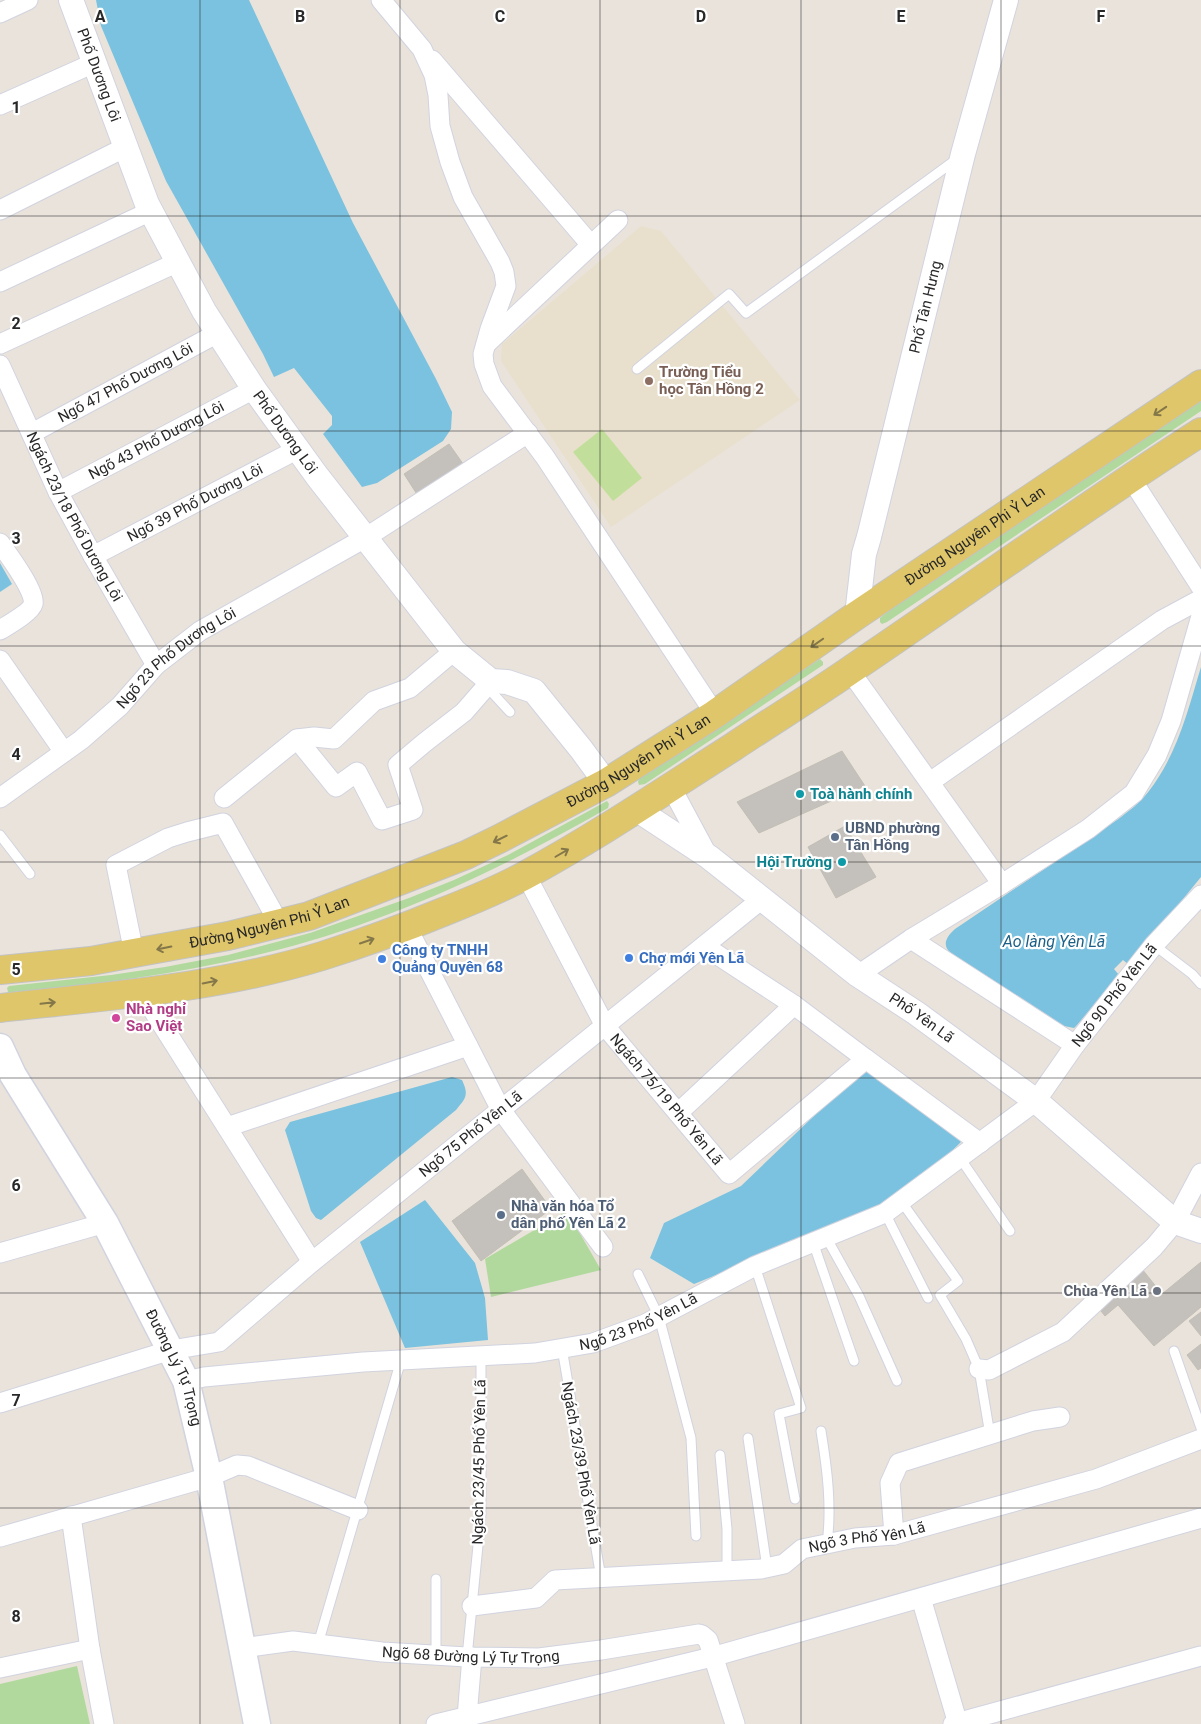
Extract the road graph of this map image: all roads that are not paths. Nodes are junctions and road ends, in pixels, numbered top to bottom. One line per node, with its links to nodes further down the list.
1 (28, 0): 5 (street)
2 (71, 0): 7 (street, Phố Dương Lôi)
3 (381, 0): 6 (street)
4 (1006, 0): 10 (street, Phố Tân Hưng)
5 (0, 13)
6 (422, 49): 14 (street); 19 (street)
7 (94, 63): 8 (street); 9 (street, Phố Dương Lôi)
8 (0, 105)
9 (126, 147): 11 (street); 12 (street, Phố Dương Lôi)
10 (963, 154): 21 (lane); 35 (street, Phố Tân Hưng)
11 (0, 210)
12 (151, 212): 15 (street, Phố Dương Lôi); 16 (street)
13 (618, 220): 14 (street)
14 (592, 245): 19 (street)
15 (178, 262): 17 (street, Phố Dương Lôi); 18 (street)
16 (0, 282)
17 (218, 333): 23 (street, Phố Dương Lôi); 25 (street, Ngõ 47 Phố Dương Lôi)
18 (0, 344)
19 (485, 345): 26 (street)
20 (0, 365): 25 (street, Ngách 23/18 Phố Dương Lôi)
21 (637, 369)
22 (1201, 384): 35 (main road, Đường Nguyên Phi Ỷ Lan, one-way to 35)
23 (254, 389): 27 (street, Phố Dương Lôi); 29 (street, Ngõ 43 Phố Dương Lôi)
24 (1201, 432): 28 (main road)
25 (32, 433): 29 (street, Ngách 23/18 Phố Dương Lôi)
26 (528, 433): 30 (street, Ngõ 23 Phố Dương Lôi); 44 (street)
27 (298, 449): 30 (street, Phố Dương Lôi); 32 (street, Ngõ 39 Phố Dương Lôi)
28 (1130, 477): 33 (street); 41 (main road)
29 (58, 492): 32 (street, Ngách 23/18 Phố Dương Lôi)
30 (365, 538): 38 (street, Phố Dương Lôi); 40 (street, Ngõ 23 Phố Dương Lôi)
31 (0, 543): 37 (street)
32 (93, 556): 40 (street, Ngách 23/18 Phố Dương Lôi)
33 (1201, 587)
34 (1201, 598): 47 (street)
35 (857, 615): 41 (main road); 44 (main road, Đường Nguyên Phi Ỷ Lan, one-way to 44)
36 (1201, 616): 57 (street)
37 (0, 630)
38 (454, 651): 42 (street, Phố Dương Lôi); 45 (street)
39 (0, 660): 46 (street)
40 (156, 665): 46 (street, Ngõ 23 Phố Dương Lôi)
41 (850, 671): 47 (street); 49 (main road)
42 (489, 684): 43 (lane); 45 (street); 48 (street, Phố Dương Lôi)
43 (510, 712)
44 (715, 714): 48 (main road, Đường Nguyên Phi Ỷ Lan)
45 (297, 739): 51 (street)
46 (64, 752): 50 (street, Ngõ 23 Phố Dương Lôi)
47 (930, 782): 57 (street)
48 (606, 783): 52 (main road); 60 (main road, Đường Nguyên Phi Ỷ Lan, one-way to 60)
49 (671, 787): 52 (main road); 54 (street)
50 (0, 798)
51 (224, 798)
52 (636, 809): 54 (street, Phố Yên Lã); 56 (main road, one-way to 52)
53 (0, 835): 55 (lane)
54 (709, 857): 59 (street, Phố Yên Lã)
55 (30, 874)
56 (526, 875): 61 (main road); 72 (street, Ngách 75/19 Phố Yên Lã)
57 (1002, 884): 62 (street)
58 (1201, 896): 63 (street, Ngõ 90 Phố Yên Lã)
59 (762, 899): 64 (street, Ngõ 75 Phố Yên Lã); 67 (street, Phố Yên Lã)
60 (279, 924): 65 (main road, Đường Nguyên Phi Ỷ Lan, one-way to 65); 65 (street)
61 (407, 927): 69 (main road, one-way to 61); 74 (street)
62 (911, 939): 67 (street); 73 (street)
63 (1154, 945): 68 (lane); 73 (street, Ngõ 90 Phố Yên Lã)
64 (704, 946): 70 (street); 72 (street, Ngõ 75 Phố Yên Lã)
65 (134, 953): 66 (main road, Đường Nguyên Phi Ỷ Lan)
66 (0, 970)
67 (858, 975): 77 (street, Phố Yên Lã)
68 (1201, 984)
69 (142, 993): 71 (main road, one-way to 69); 80 (street)
70 (794, 1005): 76 (street); 79 (street)
71 (0, 1008)
72 (605, 1026): 78 (street, Ngõ 75 Phố Yên Lã); 79 (street, Ngách 75/19 Phố Yên Lã)
73 (1075, 1045): 77 (street, Ngõ 90 Phố Yên Lã)
74 (468, 1046): 78 (street); 80 (street)
75 (0, 1047): 87 (main road, Đường Lý Tự Trọng)
76 (866, 1059): 79 (street, Ngách 75/19 Phố Yên Lã); 81 (street)
77 (1036, 1101): 81 (street, Ngõ 23 Phố Yên Lã); 86 (street, Phố Yên Lã)
78 (501, 1110): 91 (street); 93 (street, Ngõ 75 Phố Yên Lã)
79 (678, 1113)
80 (227, 1127): 93 (street)
81 (980, 1143): 82 (street, Ngõ 23 Phố Yên Lã)
82 (960, 1158): 84 (street, Ngõ 23 Phố Yên Lã); 88 (lane)
83 (1201, 1173): 86 (street)
84 (901, 1201): 85 (street, Ngõ 23 Phố Yên Lã); 104 (lane)
85 (885, 1213): 90 (street, Ngõ 23 Phố Yên Lã); 96 (lane)
86 (1175, 1222): 89 (street, Phố Yên Lã); 104 (street)
87 (105, 1223): 92 (street); 99 (main road, Đường Lý Tự Trọng)
88 (1010, 1231)
89 (1201, 1231)
90 (820, 1240): 94 (street, Ngõ 23 Phố Yên Lã); 103 (lane); 106 (lane)
91 (603, 1247)
92 (0, 1253)
93 (312, 1262): 99 (street, Ngõ 75 Phố Yên Lã)
94 (755, 1266): 97 (street, Ngõ 23 Phố Yên Lã); 116 (lane)
95 (638, 1274): 97 (lane)
96 (928, 1298)
97 (659, 1316): 98 (street, Ngõ 23 Phố Yên Lã); 121 (lane)
98 (562, 1348): 101 (street, Ngõ 23 Phố Yên Lã); 126 (lane, Ngách 23/39 Phố Yên Lã)
99 (171, 1350): 105 (main road, Đường Lý Tự Trọng); 107 (street, Ngõ 75 Phố Yên Lã)
100 (1174, 1351): 109 (lane)
101 (482, 1356): 102 (street, Ngõ 23 Phố Yên Lã); 129 (lane, Ngách 23/45 Phố Yên Lã)
102 (400, 1360): 105 (street, Ngõ 23 Phố Yên Lã); 117 (lane)
103 (854, 1361)
104 (979, 1369): 111 (lane)
105 (186, 1381): 115 (main road, Đường Lý Tự Trọng)
106 (897, 1381)
107 (0, 1403)
108 (1060, 1417): 111 (street)
109 (1201, 1428)
110 (821, 1431): 123 (lane)
111 (990, 1435): 120 (street)
112 (748, 1438): 124 (lane)
113 (1201, 1439): 120 (street, Ngõ 3 Phố Yên Lã)
114 (720, 1454): 125 (lane)
115 (209, 1477): 117 (street); 118 (street); 131 (main road, Đường Lý Tự Trọng)
116 (795, 1499)
117 (358, 1510): 130 (lane)
118 (71, 1516): 122 (street); 132 (street)
119 (1201, 1518): 128 (street)
120 (894, 1535): 123 (street, Ngõ 3 Phố Yên Lã)
121 (696, 1536)
122 (0, 1537)
123 (827, 1544): 124 (street, Ngõ 3 Phố Yên Lã)
124 (767, 1568): 125 (street, Ngõ 3 Phố Yên Lã)
125 (727, 1571): 126 (street, Ngõ 3 Phố Yên Lã)
126 (600, 1578): 129 (street, Ngõ 3 Phố Yên Lã)
127 (436, 1579): 133 (lane)
128 (921, 1598): 136 (street); 143 (street)
129 (472, 1606): 135 (lane, Ngách 23/45 Phố Yên Lã)
130 (318, 1644): 131 (street, Ngõ 68 Đường Lý Tự Trọng); 133 (street, Ngõ 68 Đường Lý Tự Trọng)
131 (242, 1648): 140 (main road, Đường Lý Tự Trọng)
132 (90, 1649): 137 (street); 139 (street)
133 (436, 1655): 135 (street, Ngõ 68 Đường Lý Tự Trọng)
134 (1201, 1656): 143 (street)
135 (470, 1657): 136 (street, Ngõ 68 Đường Lý Tự Trọng); 138 (street)
136 (712, 1657): 138 (street); 142 (street)
137 (0, 1668)
138 (467, 1717): 141 (street)
139 (104, 1724)
140 (257, 1724)
141 (436, 1724)
142 (734, 1724)
143 (956, 1724)

